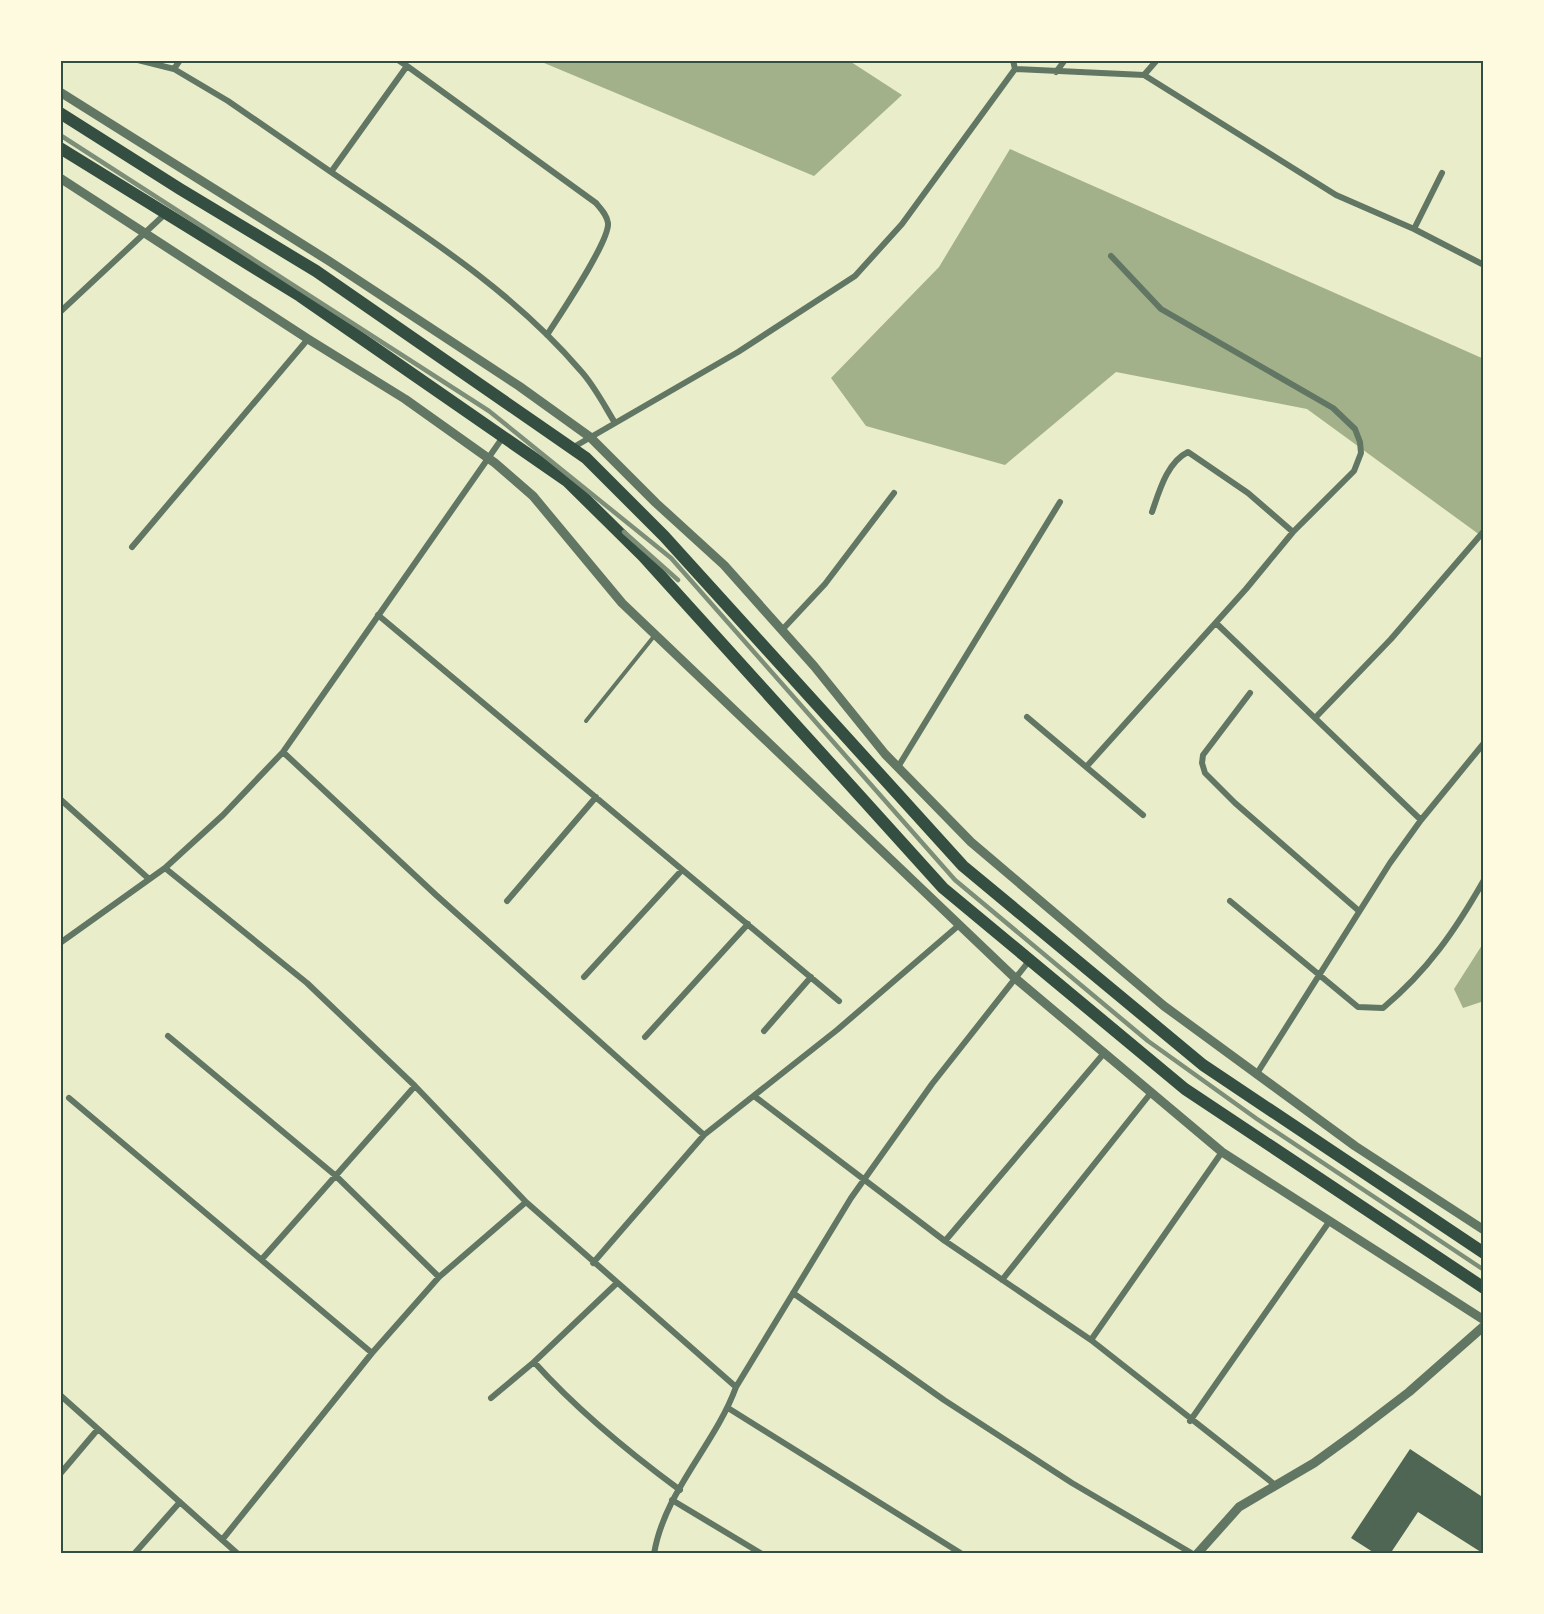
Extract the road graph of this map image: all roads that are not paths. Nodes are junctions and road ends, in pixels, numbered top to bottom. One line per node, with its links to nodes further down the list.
1 (138, 60): 8 (street)
2 (180, 60): 8 (street)
3 (398, 60): 7 (street)
4 (1013, 60): 9 (street)
5 (1065, 60): 10 (street)
6 (1157, 60): 11 (street)
7 (407, 66): 15 (street); 24 (street)
8 (174, 69): 15 (street)
9 (1015, 69): 10 (street); 26 (street)
10 (1056, 72): 11 (street)
11 (1144, 75): 19 (street)
12 (60, 92): 28 (street)
13 (60, 113): 29 (main road)
14 (60, 148): 18 (main road)
15 (332, 171): 24 (street)
16 (1442, 173): 19 (street)
17 (60, 178): 20 (street)
18 (164, 214): 20 (street); 27 (main road)
19 (1414, 229): 22 (street)
20 (145, 232): 23 (street); 25 (street)
21 (1111, 256): 35 (street)
22 (1484, 265)
23 (60, 312)
24 (547, 335): 26 (street)
25 (308, 339): 30 (street); 36 (street)
26 (615, 423): 28 (street)
27 (503, 437): 30 (street); 63 (main road)
28 (590, 437): 29 (street); 39 (street)
29 (572, 448): 86 (main road)
30 (488, 458): 37 (street); 40 (street)
31 (894, 493): 39 (street)
32 (1060, 502): 48 (street)
33 (1152, 512): 35 (street)
34 (1484, 531): 43 (street)
35 (1293, 532): 38 (street)
36 (132, 547)
37 (378, 615): 46 (street); 49 (street)
38 (1216, 623): 43 (street); 47 (street)
39 (782, 630): 48 (street)
40 (656, 634): 44 (lane); 61 (street)
41 (1250, 693): 59 (street)
42 (1027, 717): 47 (street)
43 (1315, 718): 52 (street)
44 (586, 721)
45 (1484, 742): 52 (street)
46 (283, 752): 53 (street); 78 (street)
47 (1087, 766): 51 (street)
48 (898, 767): 73 (street)
49 (596, 797): 54 (street); 57 (street)
50 (60, 799): 55 (street)
51 (1143, 816)
52 (1421, 820): 59 (street)
53 (165, 868): 55 (street); 74 (street)
54 (682, 870): 60 (street); 65 (street)
55 (149, 879): 62 (street)
56 (1484, 880): 64 (street)
57 (507, 901)
58 (1230, 901): 64 (street)
59 (1359, 911): 64 (street)
60 (748, 924): 66 (street); 71 (street)
61 (958, 926): 67 (street); 76 (street)
62 (60, 943)
63 (1030, 960): 67 (street); 92 (main road)
64 (1318, 976): 73 (street)
65 (584, 977)
66 (811, 977): 68 (street); 69 (street)
67 (1015, 978): 72 (street); 81 (street)
68 (839, 1001)
69 (764, 1031)
70 (168, 1036): 80 (street)
71 (645, 1037)
72 (1105, 1052): 75 (street); 85 (street)
73 (1256, 1075): 84 (street)
74 (416, 1086): 80 (street); 82 (street)
75 (1150, 1094): 79 (street); 90 (street)
76 (754, 1096): 78 (street); 81 (street)
77 (69, 1098): 87 (street)
78 (704, 1135): 88 (street)
79 (1222, 1152): 83 (street); 96 (street)
80 (336, 1176): 87 (street); 89 (street)
81 (864, 1180): 85 (street); 93 (street)
82 (526, 1202): 88 (street); 89 (street)
83 (1329, 1222): 94 (street); 103 (street)
84 (1484, 1230)
85 (945, 1241): 90 (street)
86 (1484, 1253)
87 (262, 1259): 97 (street)
88 (593, 1263): 91 (street)
89 (439, 1276): 97 (street)
90 (1002, 1280): 96 (street)
91 (617, 1283): 98 (street); 99 (street)
92 (1484, 1287)
93 (793, 1293): 99 (street); 116 (street)
94 (1484, 1320)
95 (1484, 1326): 106 (street)
96 (1091, 1340): 103 (street)
97 (372, 1353): 110 (street)
98 (534, 1362): 101 (street); 107 (street)
99 (736, 1387): 102 (street)
100 (60, 1395): 104 (street)
101 (491, 1398)
102 (728, 1408): 107 (street); 115 (street)
103 (1190, 1421): 106 (street)
104 (98, 1429): 105 (street); 109 (street)
105 (60, 1474)
106 (1274, 1484): 116 (street)
107 (680, 1490): 108 (street)
108 (672, 1500): 113 (street); 114 (street)
109 (180, 1502): 110 (street); 111 (street)
110 (222, 1540): 112 (street)
111 (134, 1554)
112 (238, 1554)
113 (654, 1554)
114 (762, 1554)
115 (962, 1554)
116 (1195, 1554)

